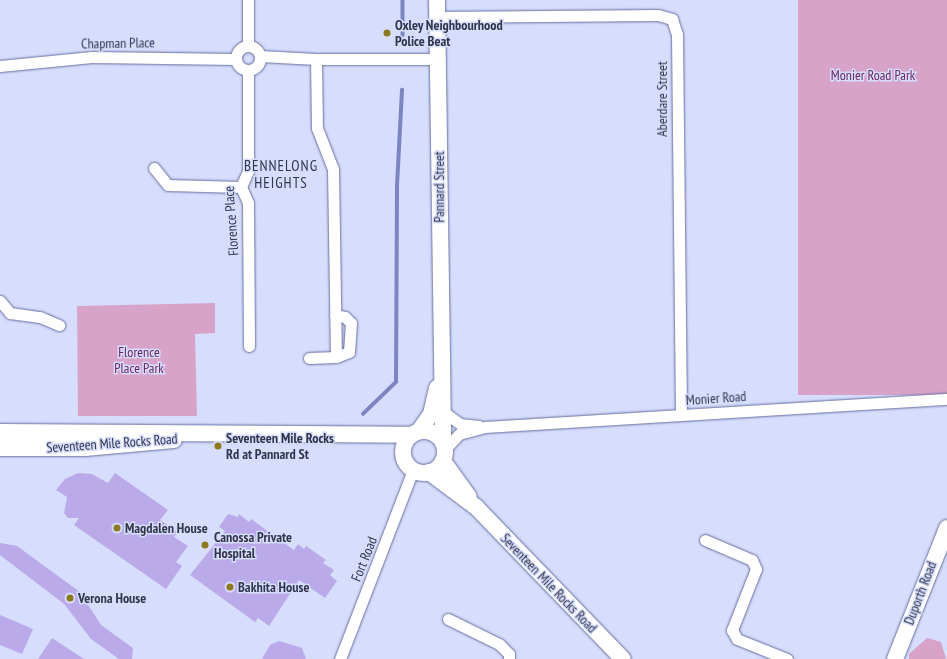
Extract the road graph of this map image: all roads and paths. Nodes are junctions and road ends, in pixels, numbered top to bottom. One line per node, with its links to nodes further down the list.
1 (248, 0): 4 (street)
2 (437, 0): 3 (main road, Pannard Street)
3 (437, 17): 8 (main road, Pannard Street); 22 (street, Aberdare Street)
4 (248, 46): 5 (street); 6 (street)
5 (260, 56): 7 (street); 10 (street)
6 (236, 59): 9 (street, Chapman Place); 10 (street)
7 (316, 59): 8 (street); 14 (street)
8 (439, 59): 19 (main road, Pannard Street)
9 (0, 66)
10 (248, 70): 12 (street, Florence Place)
11 (154, 168): 12 (street)
12 (241, 187): 16 (street, Florence Place)
13 (0, 301): 15 (street)
14 (335, 315): 18 (street); 18 (street)
15 (59, 325)
16 (249, 346)
17 (309, 358): 18 (street)
18 (336, 358)
19 (440, 375): 21 (main road, Pannard Street); 27 (main road, Pannard Street)
20 (947, 399): 22 (street, Monier Road)
21 (445, 413): 23 (street, Monier Road); 30 (main road, Pannard Street)
22 (681, 416): 23 (street, Monier Road)
23 (486, 427): 30 (street, Monier Road)
24 (0, 432): 25 (main road, Seventeen Mile Rocks Road)
25 (223, 433): 26 (main road, Seventeen Mile Rocks Road); 28 (main road, Seventeen Mile Rocks Road)
26 (365, 433): 27 (main road, Seventeen Mile Rocks Road); 29 (main road, Seventeen Mile Rocks Road)
27 (415, 433): 29 (main road); 30 (main road)
28 (0, 448)
29 (403, 449): 31 (main road)
30 (444, 451): 31 (main road); 32 (main road, Seventeen Mile Rocks Road)
31 (421, 471): 32 (main road, Seventeen Mile Rocks Road); 36 (street, Fort Road)
32 (476, 507): 38 (main road, Seventeen Mile Rocks Road)
33 (947, 528): 40 (main road, Duporth Road)
34 (705, 540): 39 (street)
35 (448, 619): 37 (street)
36 (340, 659)
37 (509, 659)
38 (623, 659)
39 (787, 659)
40 (895, 659)

